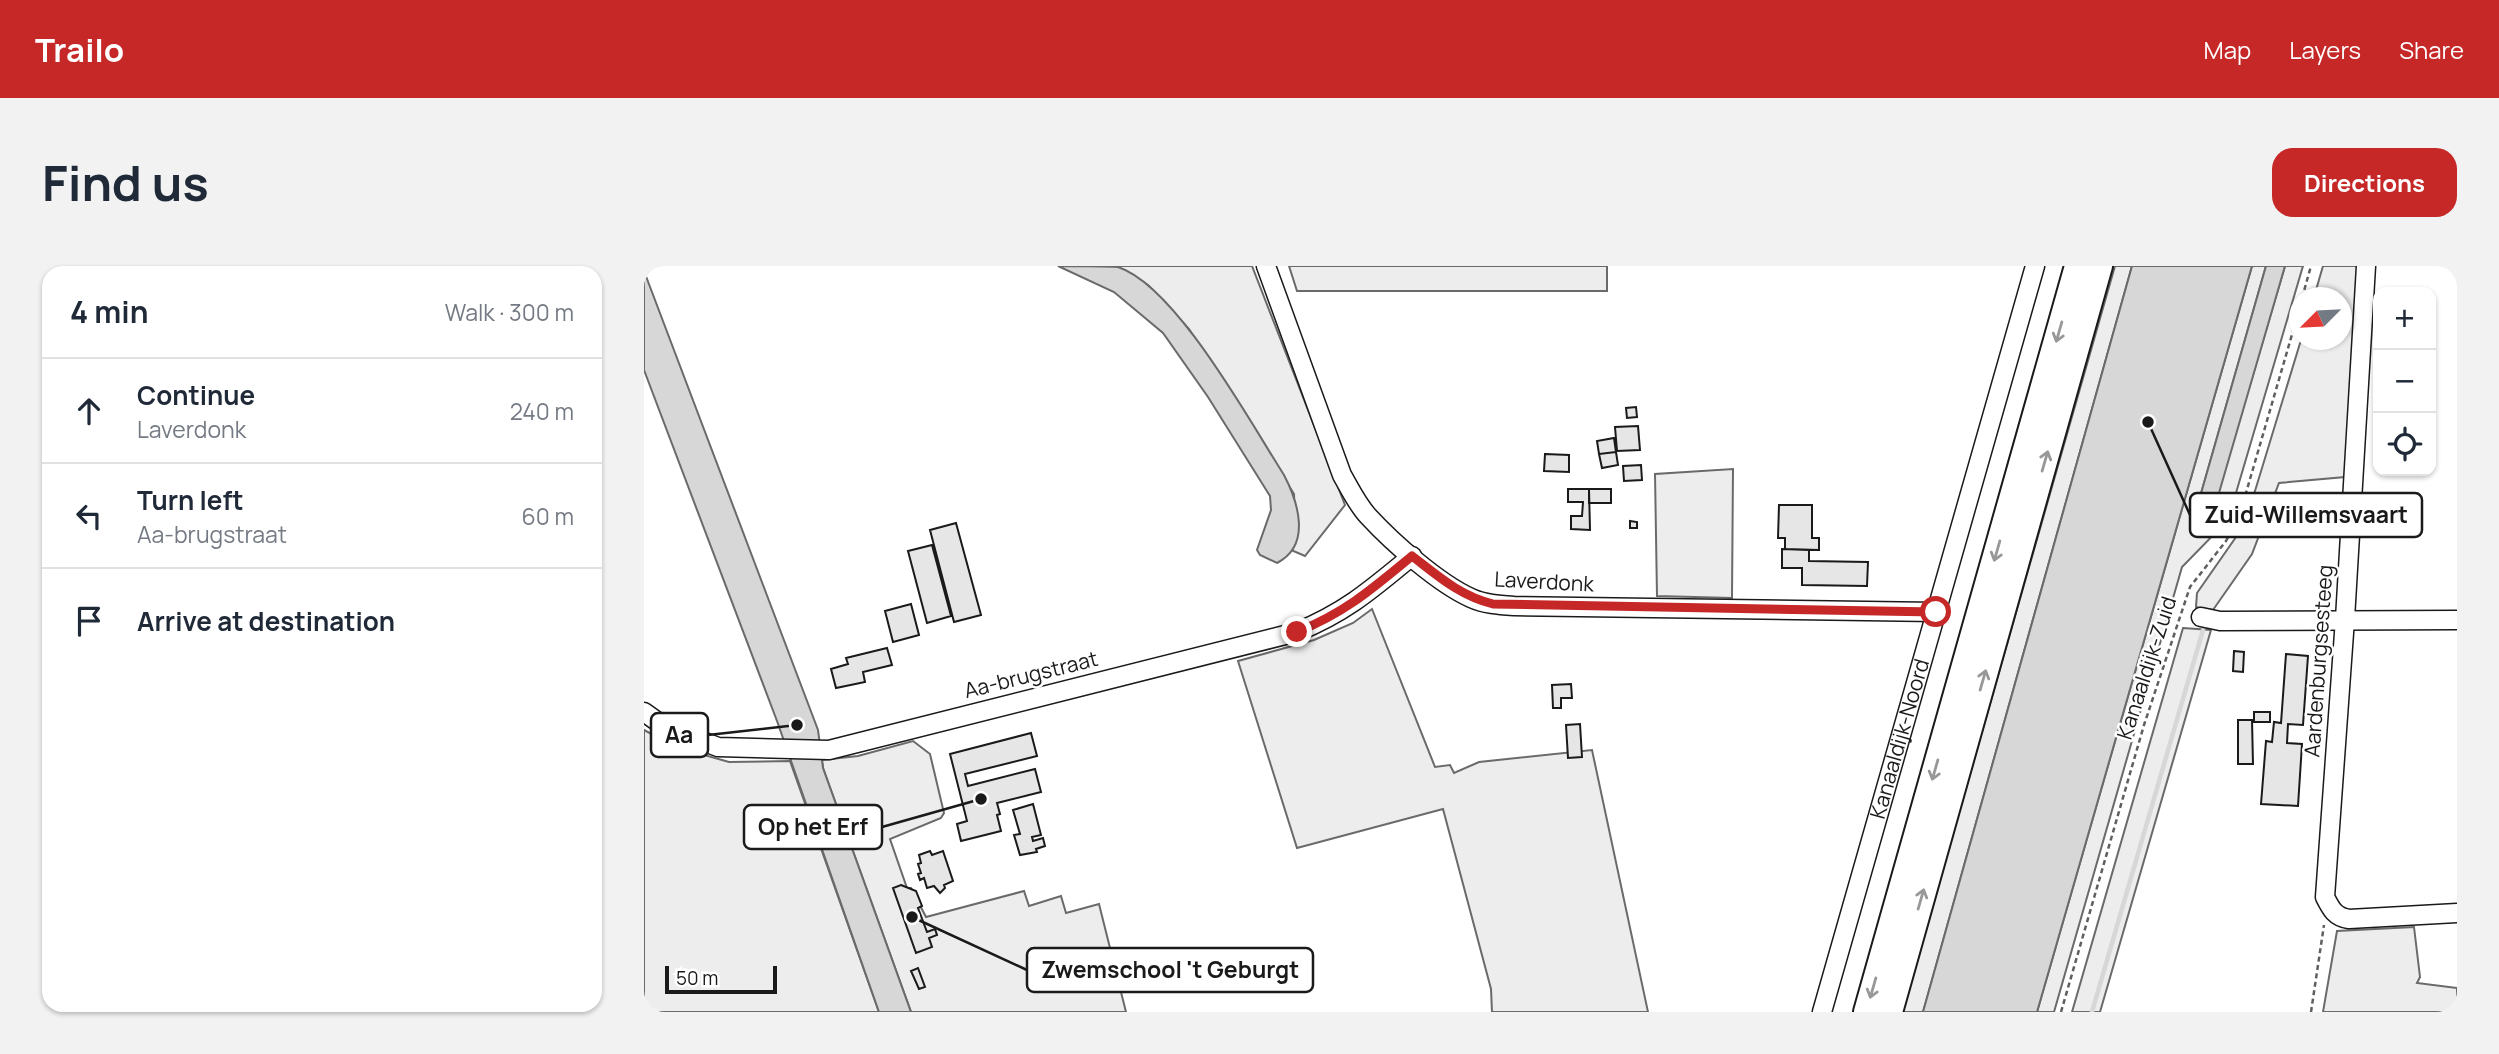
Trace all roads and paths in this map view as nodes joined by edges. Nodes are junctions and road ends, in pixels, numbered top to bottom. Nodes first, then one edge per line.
1 (1266, 266) edge
2 (2035, 266) edge
3 (2077, 266) edge
4 (2100, 266) edge
5 (2311, 266) edge
6 (2366, 266) edge
7 (2305, 287) edge
8 (2289, 345) edge
9 (1412, 556) junction
10 (1936, 612) junction
11 (2201, 617) dead end
12 (2346, 620) junction
13 (2457, 620) edge
14 (644, 712) edge
15 (2331, 911) junction
16 (2457, 913) edge
17 (1822, 1012) edge
18 (1866, 1012) edge
19 (1890, 1012) edge
20 (2061, 1012) edge
21 (2311, 1012) edge

1 - 9 street, Laverdonk
2 - 10 street, Kanaaldijk-Noord
3 -> 18 highway, Kanaaldijk-Noord
19 -> 4 highway
5 - 7 path
6 - 12 street, Aardenburgsesteeg
8 - 20 path, Kanaaldijk-Zuid
9 - 10 street, Laverdonk
9 - 14 street, Aa-brugstraat
10 - 17 street, Kanaaldijk-Noord
11 - 12 street
12 - 13 street
12 - 15 street, Aardenburgsesteeg
15 - 16 street
15 - 21 path

